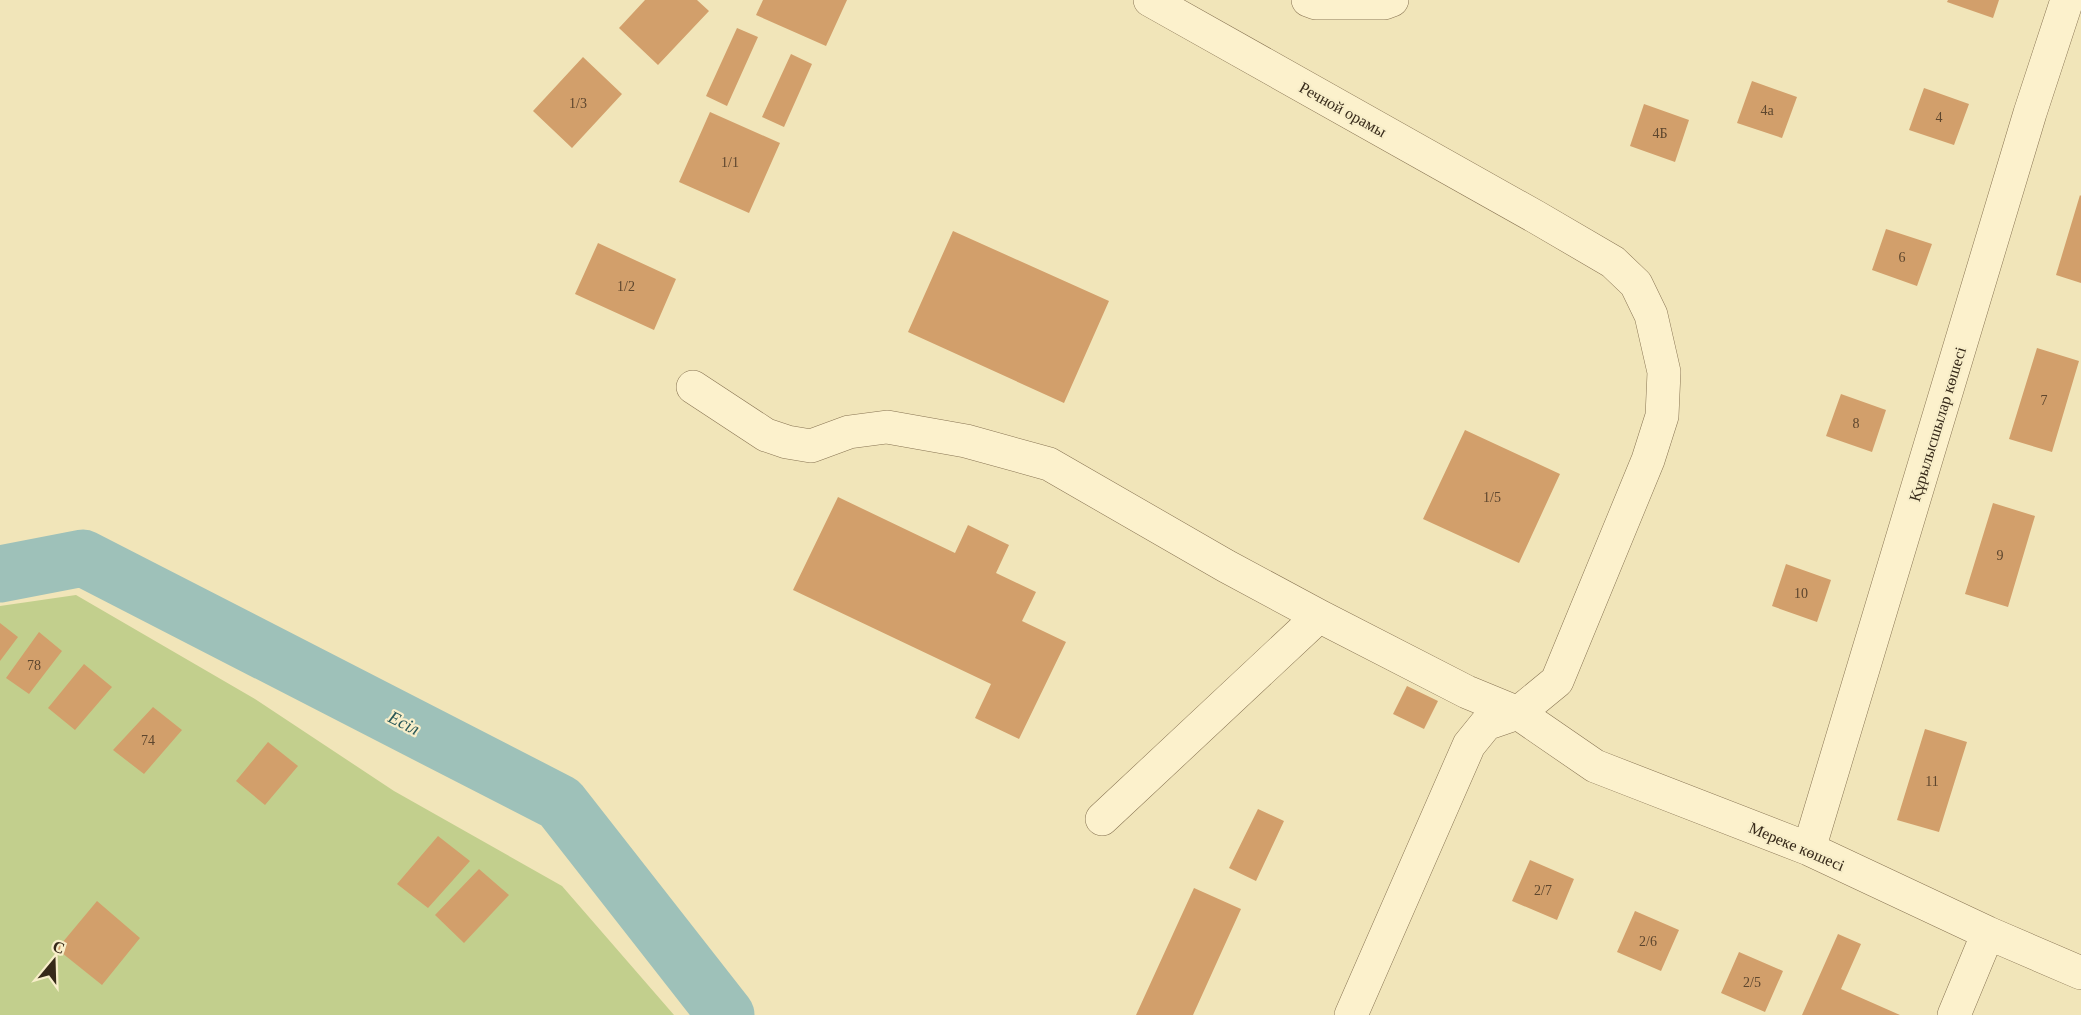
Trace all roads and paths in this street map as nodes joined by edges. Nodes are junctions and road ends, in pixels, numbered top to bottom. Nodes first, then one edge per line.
1 (1150, 0) edge
2 (1392, 0) edge
3 (2067, 0) edge
4 (1314, 1) edge
5 (693, 387) dead end
6 (1319, 616) junction
7 (1518, 713) junction
8 (1102, 819) dead end
9 (1809, 849) junction
10 (1989, 933) junction
11 (2081, 973) edge
12 (1350, 1015) edge
13 (1954, 1015) edge

1 - 7 street, Речной орамы
2 - 4 street
3 - 9 street, Құрылысшылар көшесі
5 - 6 street, Мереке көшесі
6 - 7 street, Мереке көшесі
6 - 8 street
7 - 9 street, Мереке көшесі
7 - 12 street
9 - 10 street, Мереке көшесі
10 - 11 street, Мереке көшесі
10 - 13 street

